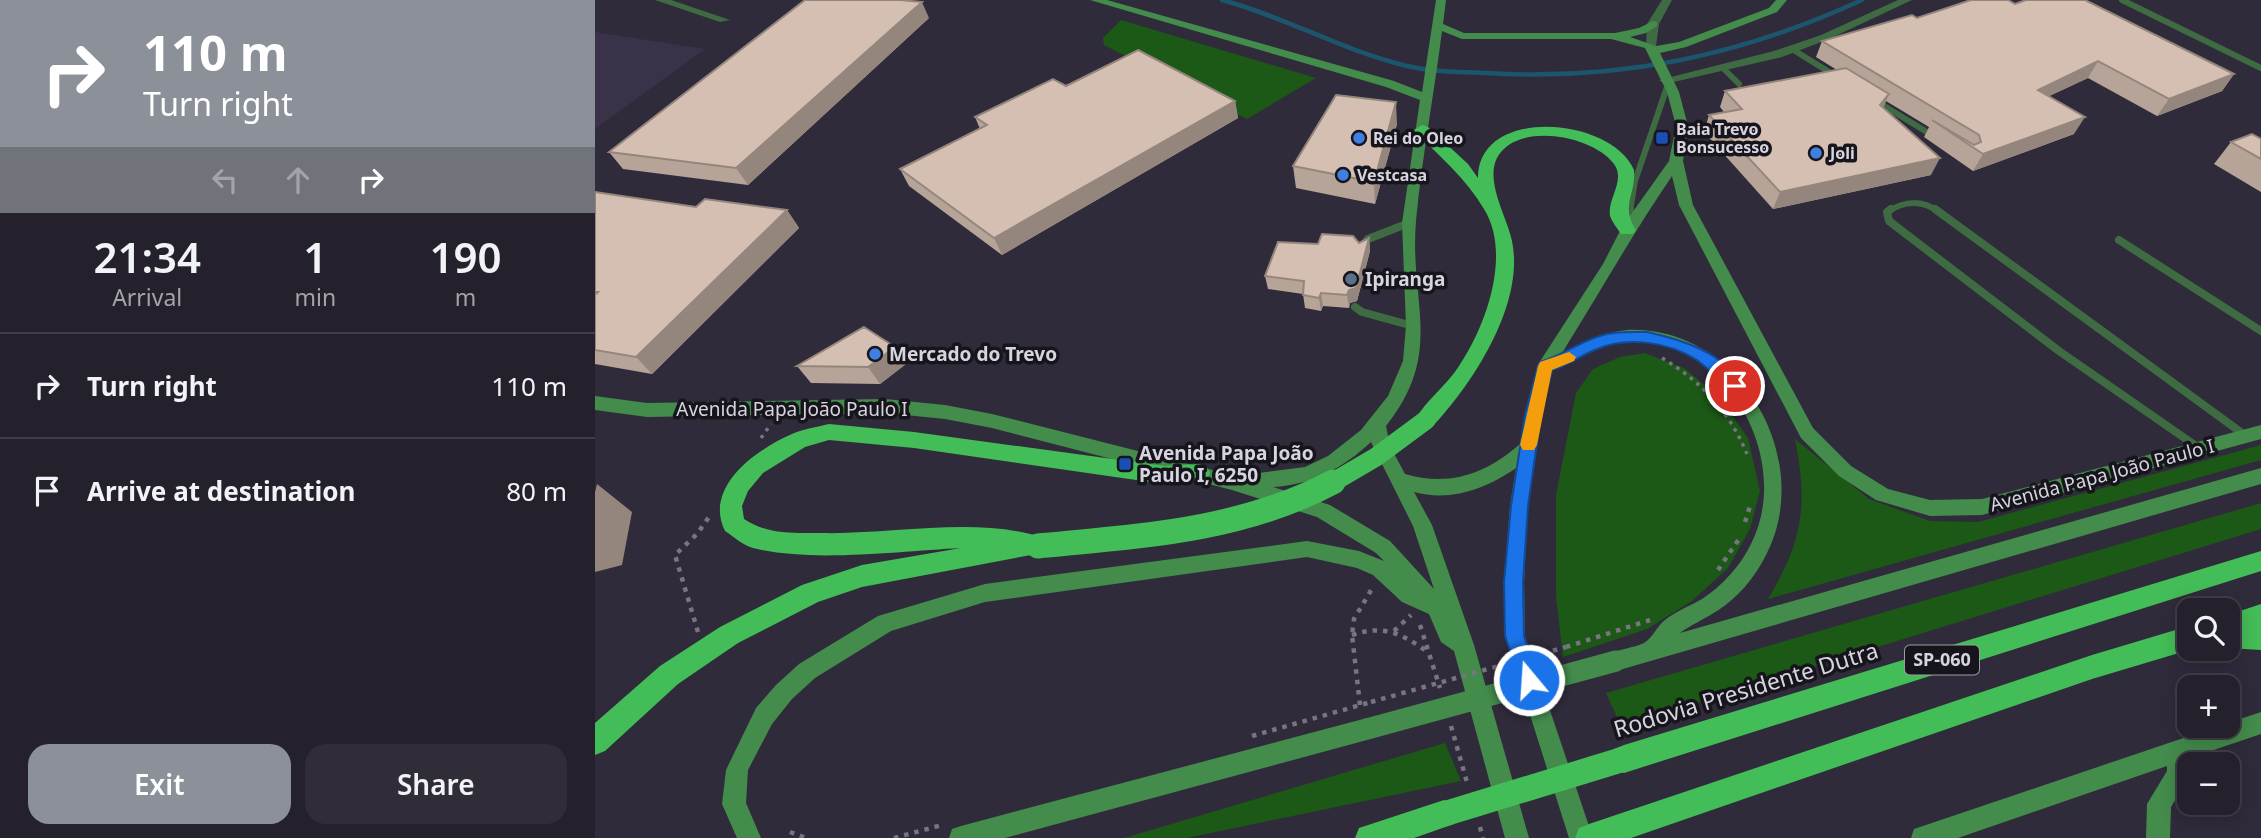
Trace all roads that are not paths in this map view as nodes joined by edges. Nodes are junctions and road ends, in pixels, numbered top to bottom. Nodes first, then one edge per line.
1 (1095, 0) edge
2 (1441, 0) edge
3 (1667, 0) edge
4 (1782, 0) edge
5 (1907, 0) edge
6 (2122, 0) edge
7 (668, 1) edge
8 (724, 20) dead end
9 (1653, 24) junction
10 (1437, 25) junction
11 (1611, 36) junction
12 (1492, 38) junction
13 (1454, 41) dead end
14 (1792, 49) junction
15 (1651, 52) junction
16 (2261, 68) edge
17 (1724, 69) junction
18 (1665, 78) junction
19 (1739, 84) dead end
20 (1850, 85) edge
21 (1429, 87) junction
22 (1874, 99) edge
23 (1422, 130) junction
24 (1944, 142) edge
25 (1676, 161) junction
26 (1493, 207) junction
27 (1409, 223) junction
28 (1627, 230) junction
29 (2119, 240) dead end
30 (1361, 250) edge
31 (1355, 307) dead end
32 (1413, 326) junction
33 (2261, 331) edge
34 (1545, 366) junction
35 (595, 403) edge
36 (1377, 423) junction
37 (2254, 434) edge
38 (1528, 447) junction
39 (2199, 448) junction
40 (1199, 474) junction
41 (2261, 476) edge
42 (1397, 479) junction
43 (1232, 482) junction
44 (1038, 545) junction
45 (2261, 561) edge
46 (1437, 607) junction
47 (2261, 615) edge
48 (2240, 622) edge
49 (2240, 637) edge
50 (2261, 638) edge
51 (2177, 642) edge
52 (1463, 645) junction
53 (1653, 651) junction
54 (2261, 723) edge
55 (595, 741) edge
56 (2178, 751) junction
57 (749, 838) edge
58 (961, 838) edge
59 (1369, 838) edge
60 (1517, 838) edge
61 (1581, 838) edge
62 (1589, 838) edge
63 (1923, 838) edge
64 (2158, 838) edge

1 - 21 main road
2 - 10 main road, Avenida Papa João Paulo I
3 - 9 street
4 - 15 main road
5 - 14 street
6 - 16 lane
7 - 8 street
9 - 11 main road
9 - 15 street
10 - 12 main road
10 - 21 main road, Avenida Papa João Paulo I
11 - 12 main road
11 - 15 main road
12 - 13 main road
14 - 17 street
14 - 20 lane
15 - 18 main road
17 - 18 street
17 - 19 lane
18 - 25 main road
18 - 28 lane
21 - 23 main road, Avenida Papa João Paulo I
22 - 24 lane
23 - 26 highway
23 - 27 main road, Avenida Papa João Paulo I
25 - 28 main road
25 - 39 main road, Avenida Papa João Paulo I
26 - 28 highway
26 - 44 highway, bridge
27 - 30 lane
27 - 32 main road, Avenida Papa João Paulo I
28 - 34 main road
29 - 33 lane
31 - 32 lane
32 - 36 main road, Avenida Papa João Paulo I
34 - 38 main road
34 - 53 main road
35 - 40 main road, Avenida Papa João Paulo I
36 - 42 main road
36 - 43 main road, Avenida Papa João Paulo I
37 - 39 main road, Avenida Papa João Paulo I
37 - 39 lane
38 - 42 main road
38 - 61 main road
40 - 43 main road, Avenida Papa João Paulo I
40 - 44 highway
41 - 53 main road
42 - 52 main road
43 - 46 main road, Avenida Papa João Paulo I
44 - 55 highway
45 - 59 highway, Rodovia Presidente Dutra / SP-060, bridge
46 - 52 main road, Avenida Papa João Paulo I
46 - 57 main road
47 - 48 highway
49 - 50 highway
51 - 62 highway, SP-060
52 - 60 main road
53 - 58 main road, bridge
54 - 56 main road
56 - 63 main road
56 - 64 main road

